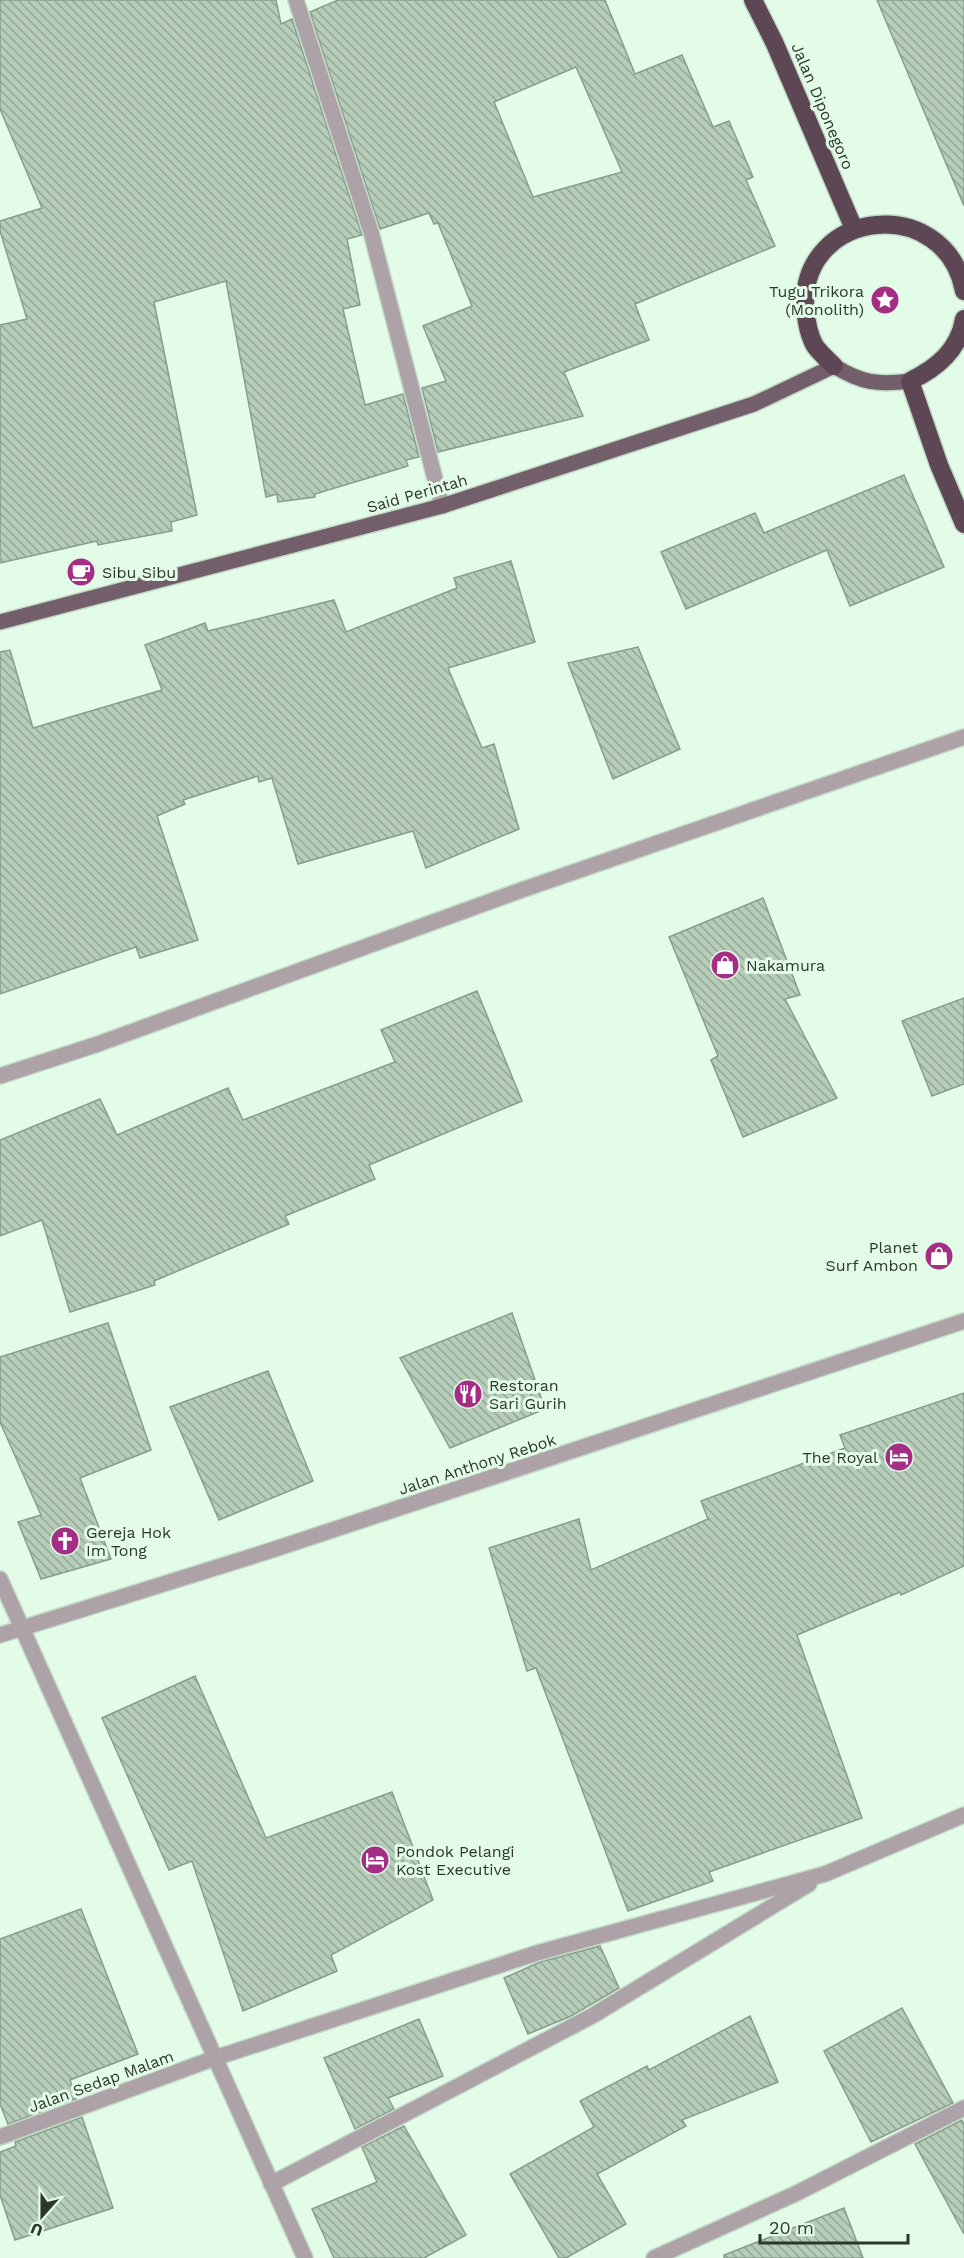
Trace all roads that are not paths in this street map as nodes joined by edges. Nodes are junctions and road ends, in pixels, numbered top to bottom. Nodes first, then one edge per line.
1 (296, 0) edge
2 (753, 0) edge
3 (854, 229) junction
4 (963, 282) edge
5 (964, 319) edge
6 (834, 366) junction
7 (910, 381) junction
8 (442, 506) junction
9 (964, 524) edge
10 (0, 622) edge
11 (964, 737) edge
12 (0, 1076) edge
13 (964, 1321) edge
14 (0, 1579) edge
15 (22, 1628) junction
16 (0, 1635) edge
17 (964, 1815) edge
18 (825, 1874) junction
19 (215, 2058) junction
20 (964, 2108) edge
21 (0, 2137) edge
22 (271, 2184) junction
23 (305, 2258) edge
24 (654, 2258) edge

1 - 8 street
2 - 3 highway, Jalan Diponegoro
3 - 4 highway
3 - 6 highway
5 - 7 highway
6 - 7 main road
6 - 8 main road, Said Perintah
7 - 9 highway
8 - 10 main road, Said Perintah
11 - 12 street
13 - 15 street, Jalan Anthony Rebok
14 - 15 street
15 - 16 street, Jalan Anthony Rebok
15 - 19 street
17 - 18 street
18 - 19 street, Jalan Sedap Malam
18 - 22 street
19 - 21 street, Jalan Sedap Malam
19 - 22 street
20 - 24 street
22 - 23 street

